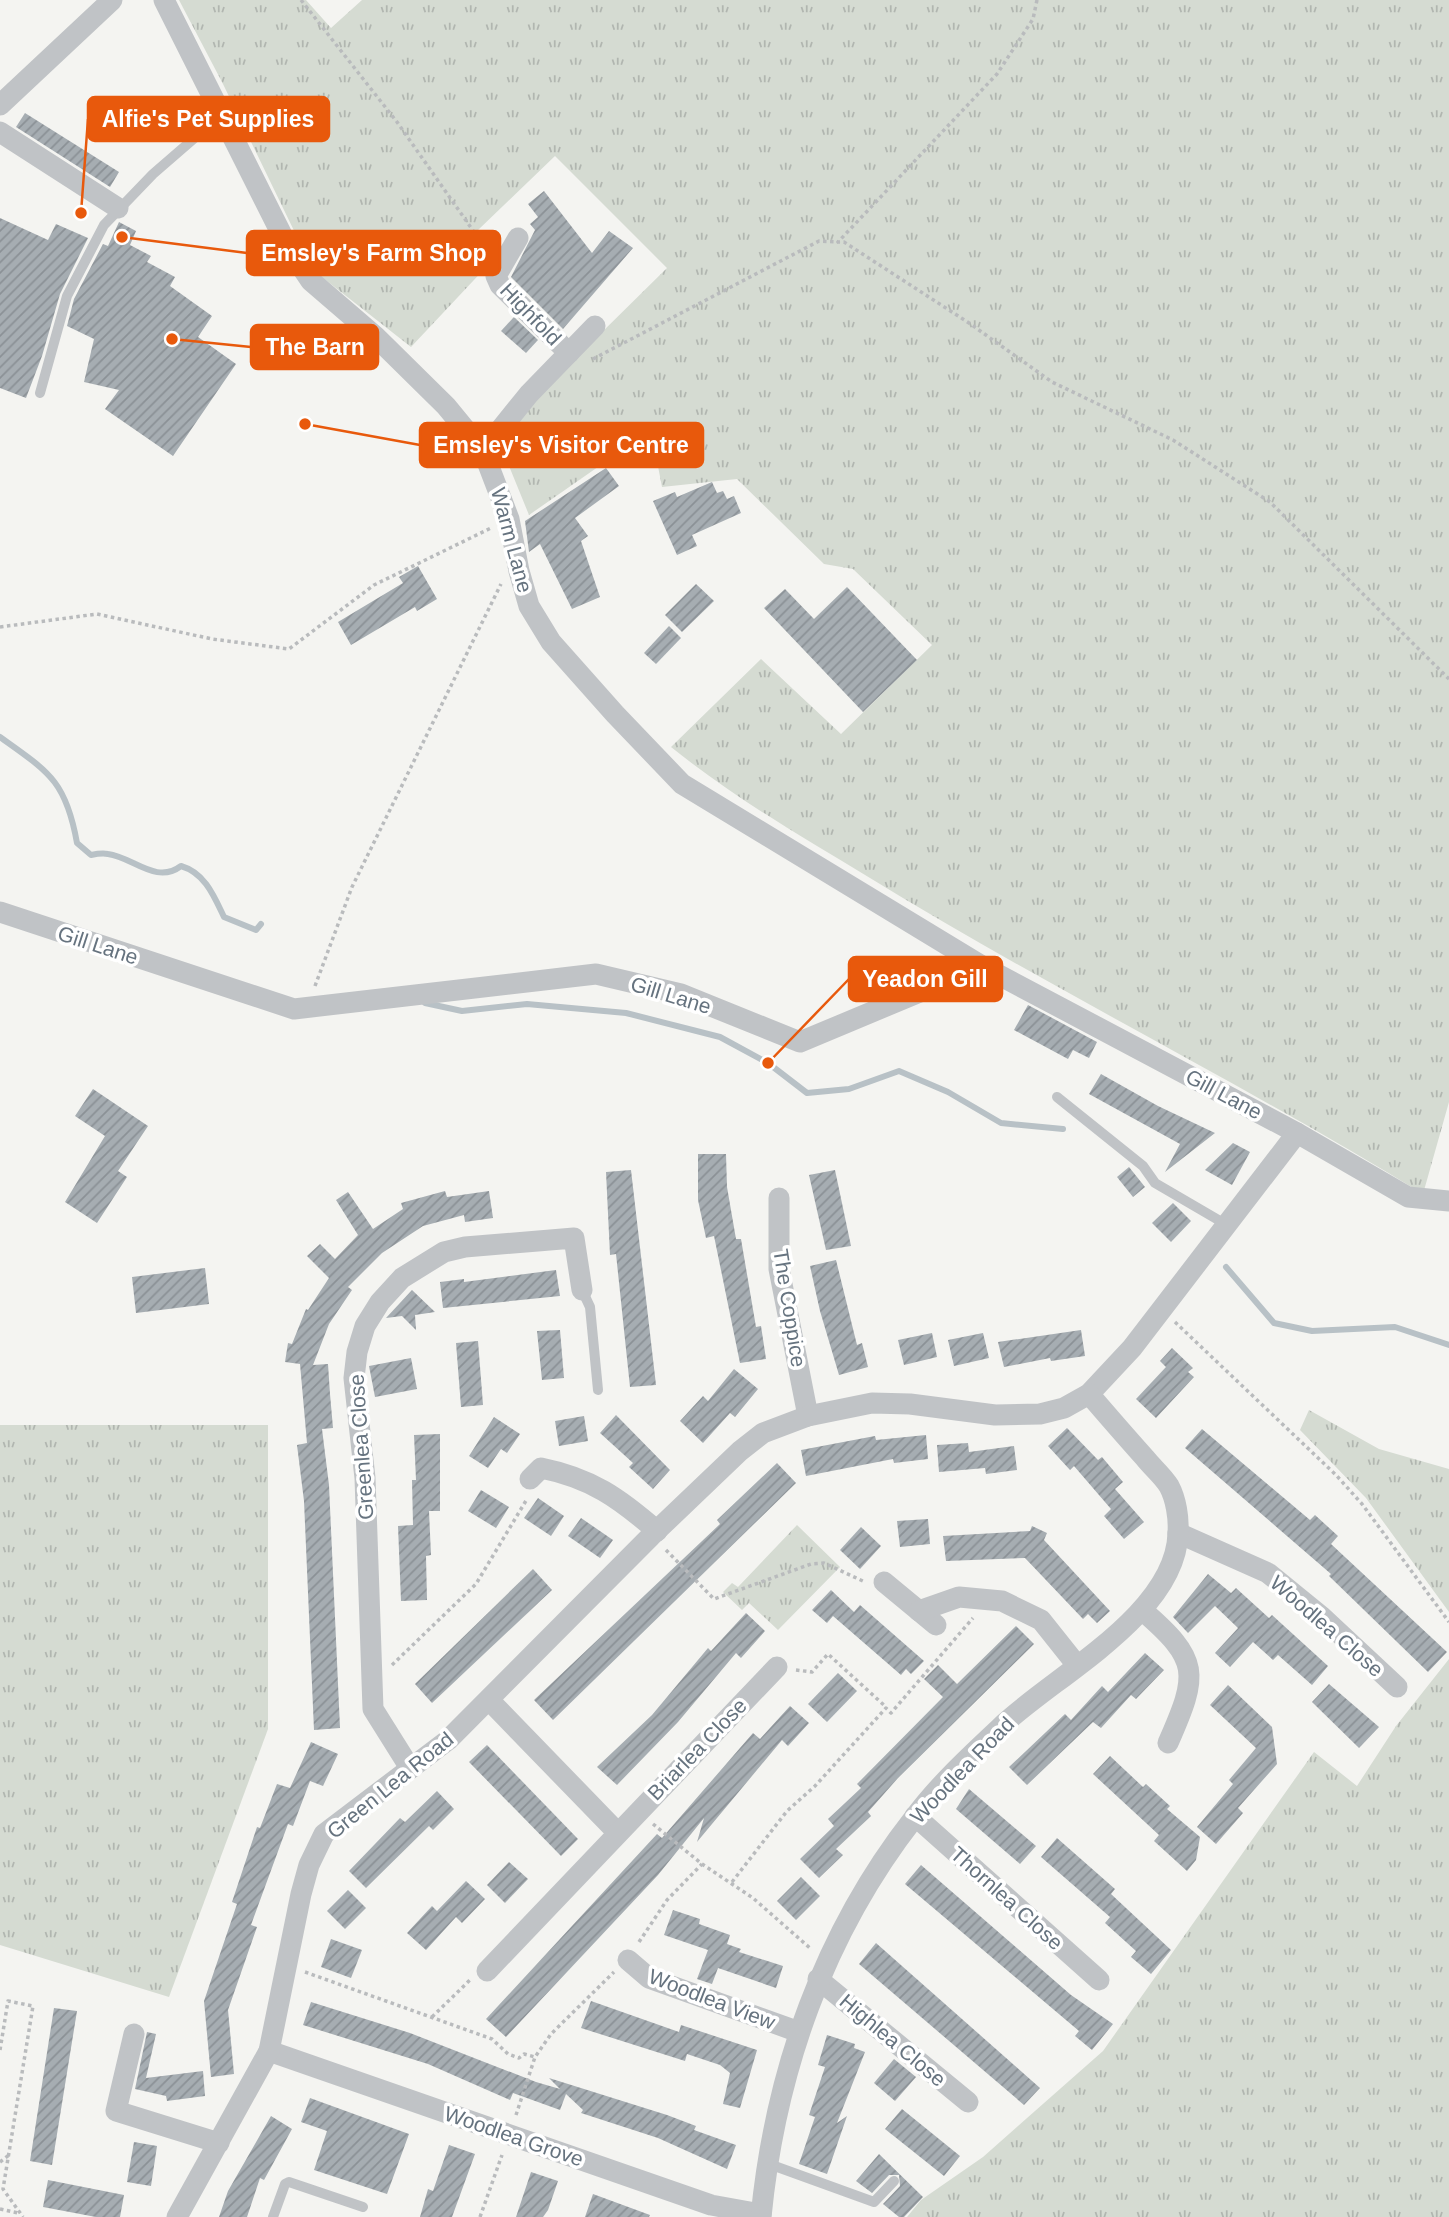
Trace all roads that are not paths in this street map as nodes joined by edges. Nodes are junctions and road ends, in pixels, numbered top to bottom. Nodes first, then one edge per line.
1 (112, 0) edge
2 (164, 0) edge
3 (0, 106) edge
4 (223, 118) junction
5 (0, 132) edge
6 (118, 208) junction
7 (518, 238) dead end
8 (595, 326) dead end
9 (569, 353) junction
10 (40, 393) dead end
11 (483, 451) junction
12 (0, 912) edge
13 (982, 966) junction
14 (1056, 1097) dead end
15 (1297, 1133) junction
16 (779, 1198) dead end
17 (1449, 1201) edge
18 (1227, 1224) junction
19 (582, 1290) joint
20 (598, 1390) dead end
21 (1089, 1394) junction
22 (808, 1416) junction
23 (535, 1466) road end
24 (654, 1533) junction
25 (1178, 1533) junction
26 (884, 1582) road end
27 (1142, 1610) junction
28 (919, 1611) junction
29 (936, 1625) dead end
30 (1076, 1664) junction
31 (776, 1667) dead end
32 (1397, 1688) dead end
33 (489, 1700) junction
34 (1168, 1742) dead end
35 (410, 1768) junction
36 (915, 1816) junction
37 (617, 1832) junction
38 (628, 1960) road end
39 (487, 1970) road end
40 (822, 1970) junction
41 (1099, 1980) dead end
42 (799, 2032) junction
43 (134, 2034) dead end
44 (270, 2051) junction
45 (968, 2102) dead end
46 (219, 2143) junction
47 (769, 2164) junction
48 (894, 2181) dead end
49 (363, 2207) dead end
50 (761, 2215) edge
51 (177, 2217) edge
52 (273, 2217) edge

1 - 3 street
2 - 4 street, Warm Lane
4 - 6 lane
4 - 11 street, Warm Lane
5 - 6 street
6 - 10 lane
7 - 9 street, Highfold
8 - 9 street, Highfold
9 - 11 street, Highfold
11 - 13 street, Warm Lane
12 - 13 street, Gill Lane
13 - 15 street, Gill Lane
14 - 18 lane
15 - 17 street, Gill Lane
15 - 18 street
16 - 22 street, The Coppice
18 - 21 street, Green Lea Road
19 - 20 lane
19 - 35 street, Greenlea Close
21 - 22 street, Green Lea Road
21 - 25 street, Woodlea Road
22 - 24 street, Green Lea Road
23 - 24 street
24 - 33 street, Green Lea Road
25 - 27 street, Woodlea Road
25 - 32 street, Woodlea Close
26 - 28 street
27 - 30 street, Woodlea Road
27 - 34 street
28 - 29 street
28 - 30 street
30 - 36 street, Woodlea Road
31 - 37 street, Briarlea Close
33 - 35 street, Green Lea Road
33 - 37 street
35 - 44 street, Green Lea Road
36 - 40 street, Woodlea Road
36 - 41 street, Thornlea Close
37 - 39 street, Briarlea Close
38 - 42 street, Woodlea View
40 - 42 street, Woodlea Road
40 - 45 street, Highlea Close
42 - 47 street, Woodlea Road
43 - 46 street
44 - 46 street, Green Lea Road
44 - 50 street, Woodlea Grove
46 - 51 street, Green Lea Road
47 - 48 lane
47 - 50 street, Woodlea Road
49 - 52 lane

